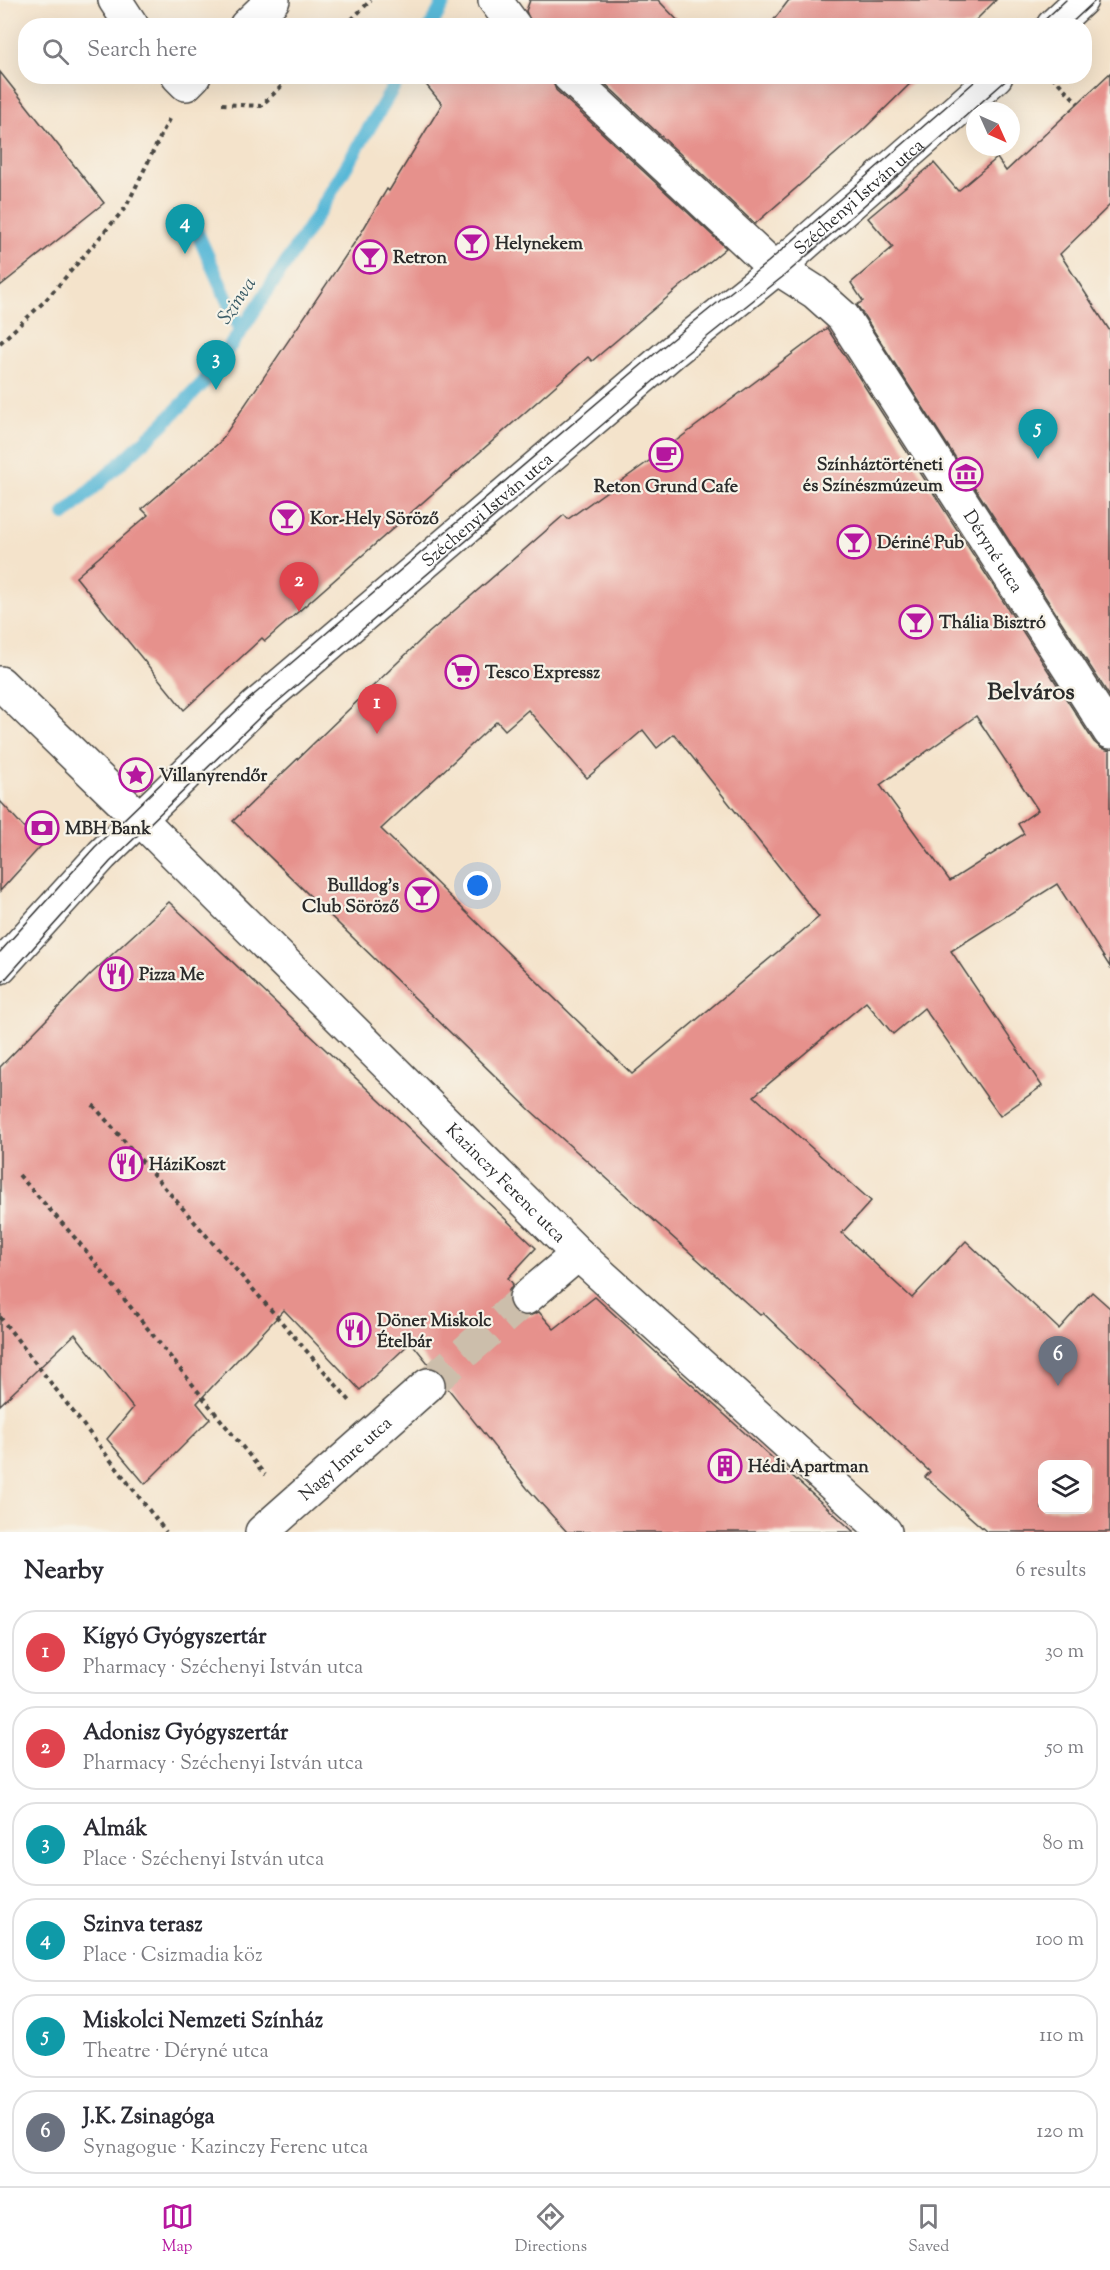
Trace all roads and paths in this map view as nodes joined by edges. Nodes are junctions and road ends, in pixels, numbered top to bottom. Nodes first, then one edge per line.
1 (116, 0) edge
2 (273, 0) edge
3 (371, 0) edge
4 (495, 0) edge
5 (1081, 0) edge
6 (127, 18) edge
7 (254, 18) edge
8 (353, 18) edge
9 (508, 18) edge
10 (1062, 18) edge
11 (184, 84) edge
12 (193, 84) edge
13 (284, 84) edge
14 (578, 84) edge
15 (987, 84) edge
16 (1060, 84) edge
17 (1078, 103) dead end
18 (777, 268) junction
19 (0, 344) edge
20 (0, 683) edge
21 (1110, 732) edge
22 (140, 819) junction
23 (0, 967) edge
24 (93, 1106) dead end
25 (19, 1175) dead end
26 (578, 1254) junction
27 (526, 1298) tunnel mouth
28 (0, 1317) edge
29 (428, 1385) tunnel mouth
30 (376, 1431) junction
31 (290, 1506) junction
32 (166, 1532) edge
33 (262, 1532) edge
34 (885, 1532) edge

1 - 6 street
2 - 7 street
3 - 8 path
4 - 9 street
5 - 10 street
11 - 19 path
12 - 13 path
14 - 18 street, Déryné utca
15 - 18 street, Széchenyi István utca
16 - 17 path
18 - 21 street, Déryné utca
18 - 22 street, Széchenyi István utca
20 - 22 street, Kazinczy Ferenc utca
22 - 23 street, Széchenyi István utca
22 - 26 street, Kazinczy Ferenc utca
24 - 30 path
25 - 31 path
26 - 27 street
26 - 34 street, Kazinczy Ferenc utca
28 - 32 path
29 - 30 street, Nagy Imre utca
30 - 31 street, Nagy Imre utca
31 - 33 street, Nagy Imre utca

